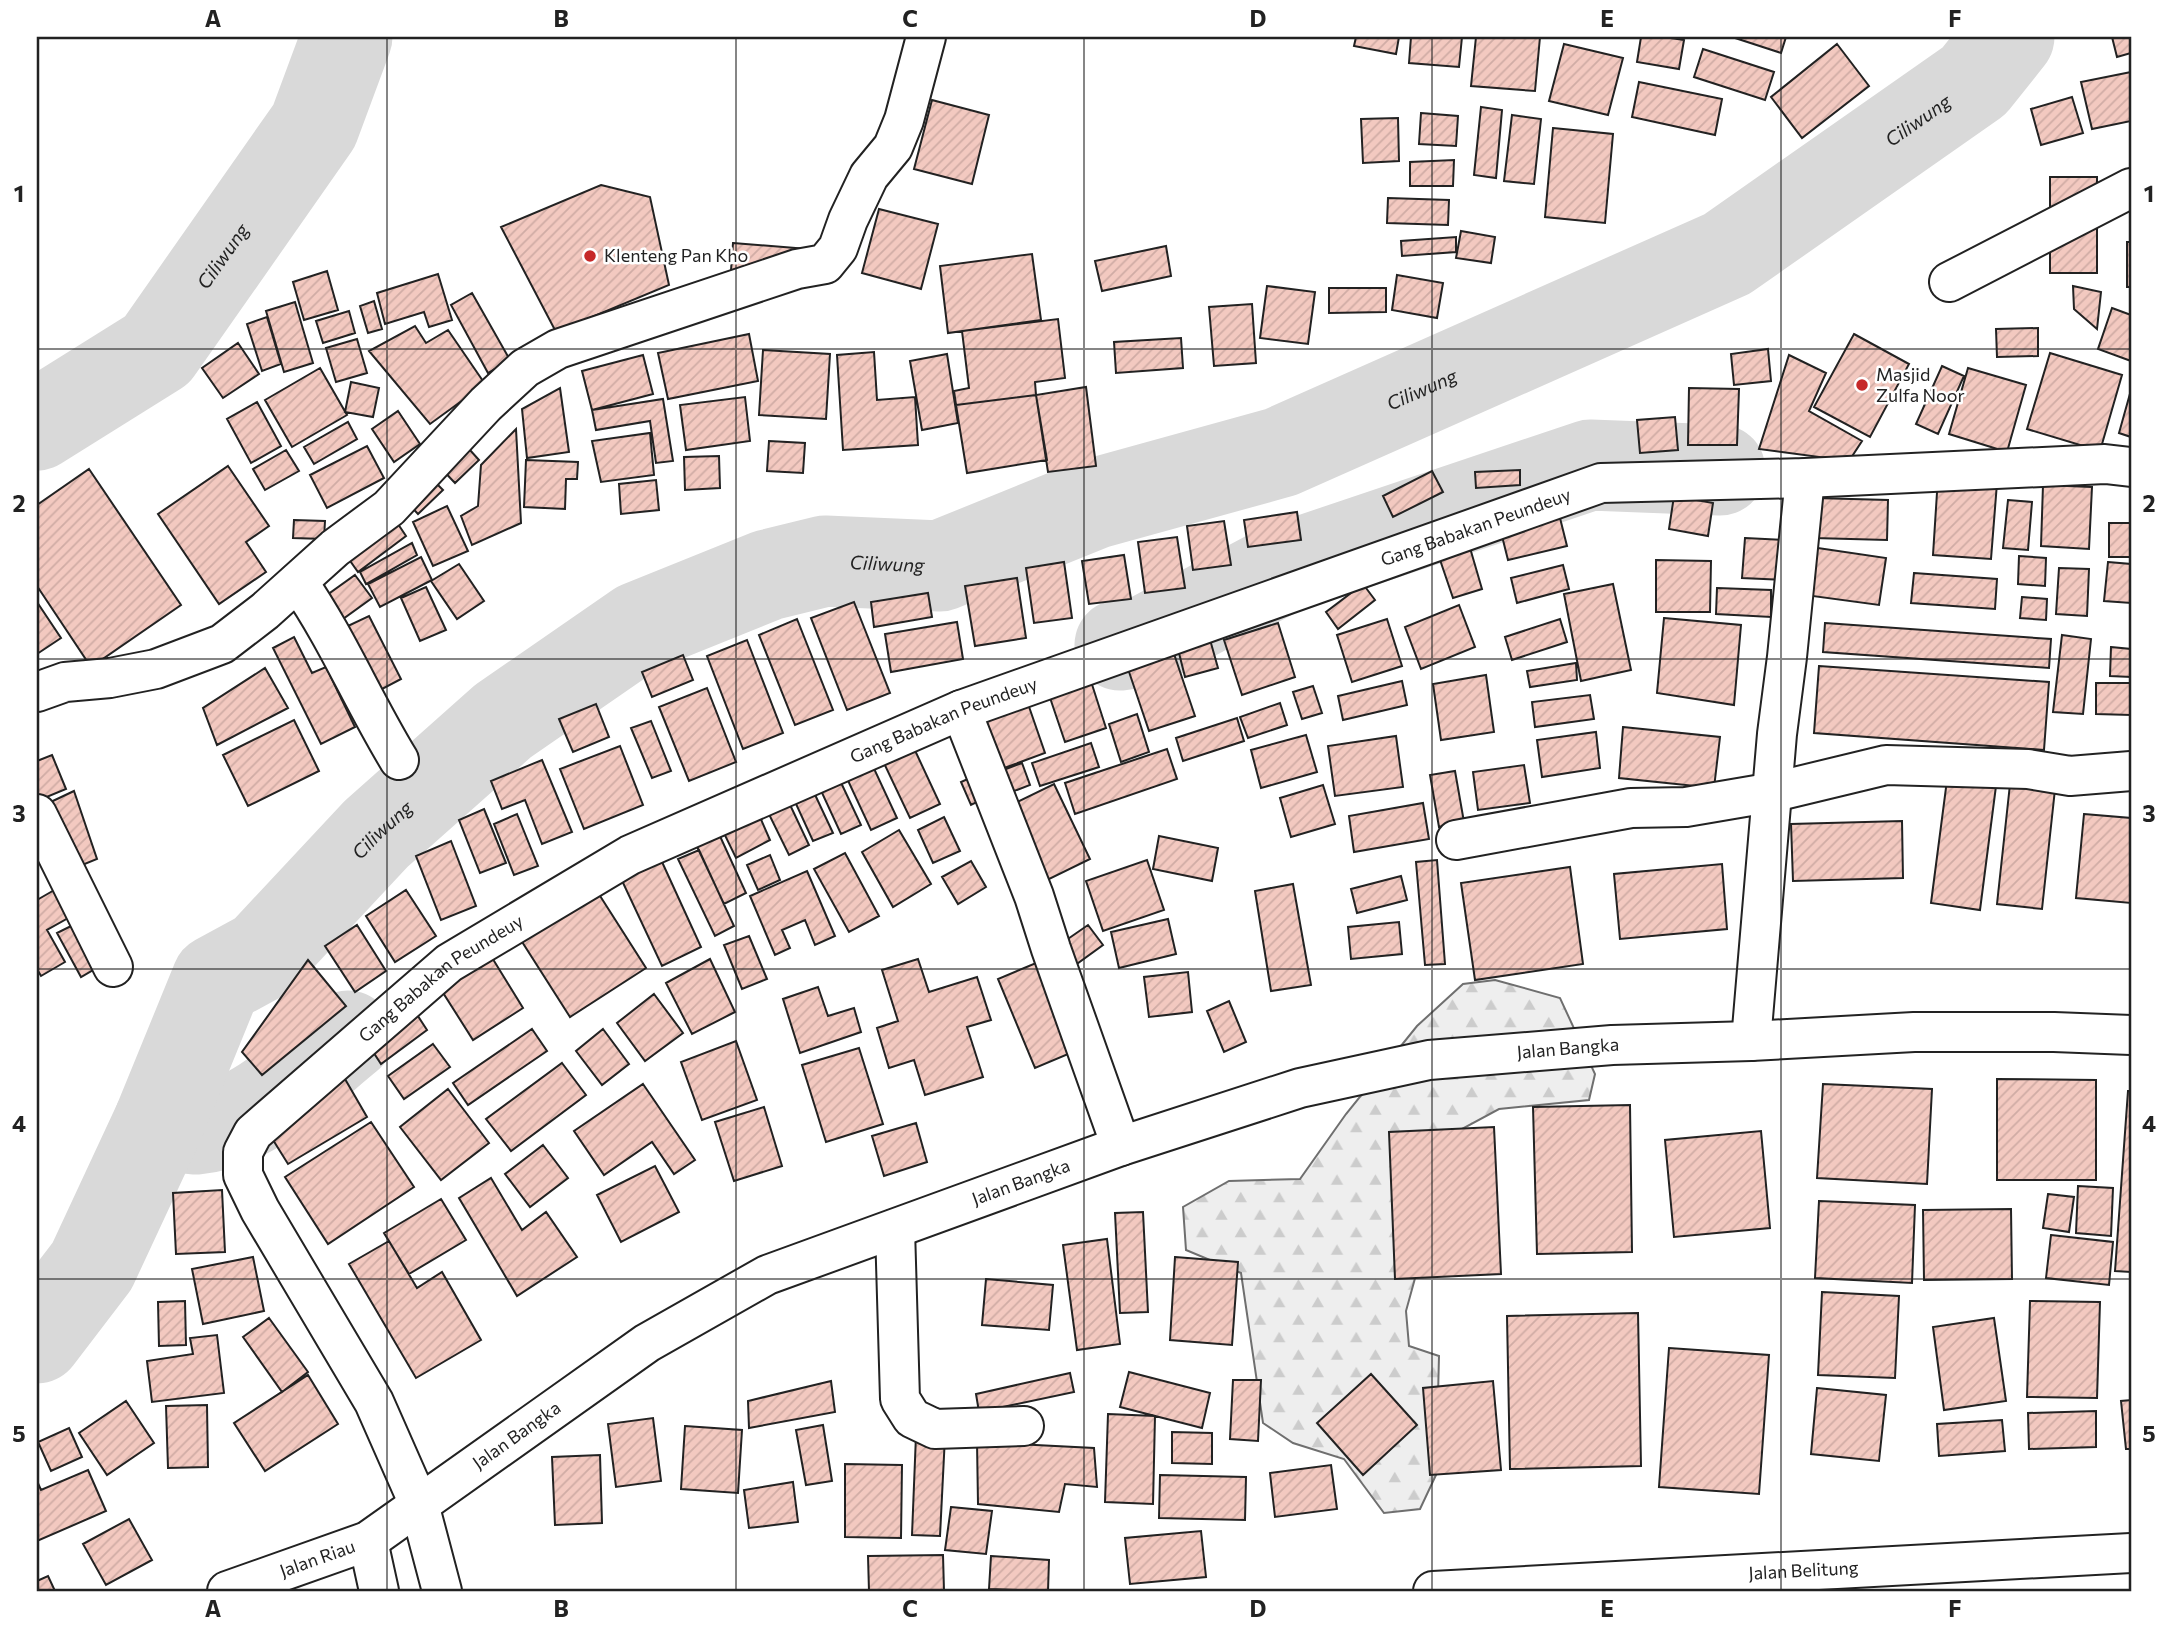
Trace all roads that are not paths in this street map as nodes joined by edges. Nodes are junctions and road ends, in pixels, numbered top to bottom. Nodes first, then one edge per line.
1 (926, 37) edge
2 (2131, 188) edge
3 (1949, 282) dead end
4 (2131, 467) edge
5 (1805, 478) junction
6 (298, 582) junction
7 (37, 692) edge
8 (961, 710) junction
9 (399, 760) dead end
10 (2131, 771) edge
11 (1774, 792) junction
12 (37, 814) edge
13 (1456, 840) dead end
14 (113, 967) dead end
15 (2131, 1035) edge
16 (1751, 1041) junction
17 (1121, 1146) junction
18 (895, 1229) junction
19 (1024, 1426) dead end
20 (419, 1504) junction
21 (368, 1541) junction
22 (2131, 1553) edge
23 (227, 1591) edge
24 (379, 1591) edge
25 (442, 1591) edge
26 (1433, 1591) edge

1 - 6 street
2 - 3 street
4 - 5 street, Gang Babakan Peundeuy
5 - 8 street, Gang Babakan Peundeuy
5 - 11 street
6 - 7 street
6 - 9 street
8 - 17 street
8 - 20 street, Gang Babakan Peundeuy
10 - 11 street
11 - 13 street
11 - 16 street
12 - 14 street
15 - 16 street, Jalan Bangka
16 - 17 street, Jalan Bangka
17 - 18 street, Jalan Bangka
18 - 19 street
18 - 20 street, Jalan Bangka
20 - 21 street, Jalan Bangka
20 - 25 street
21 - 23 street, Jalan Riau
21 - 24 street
22 - 26 street, Jalan Belitung

